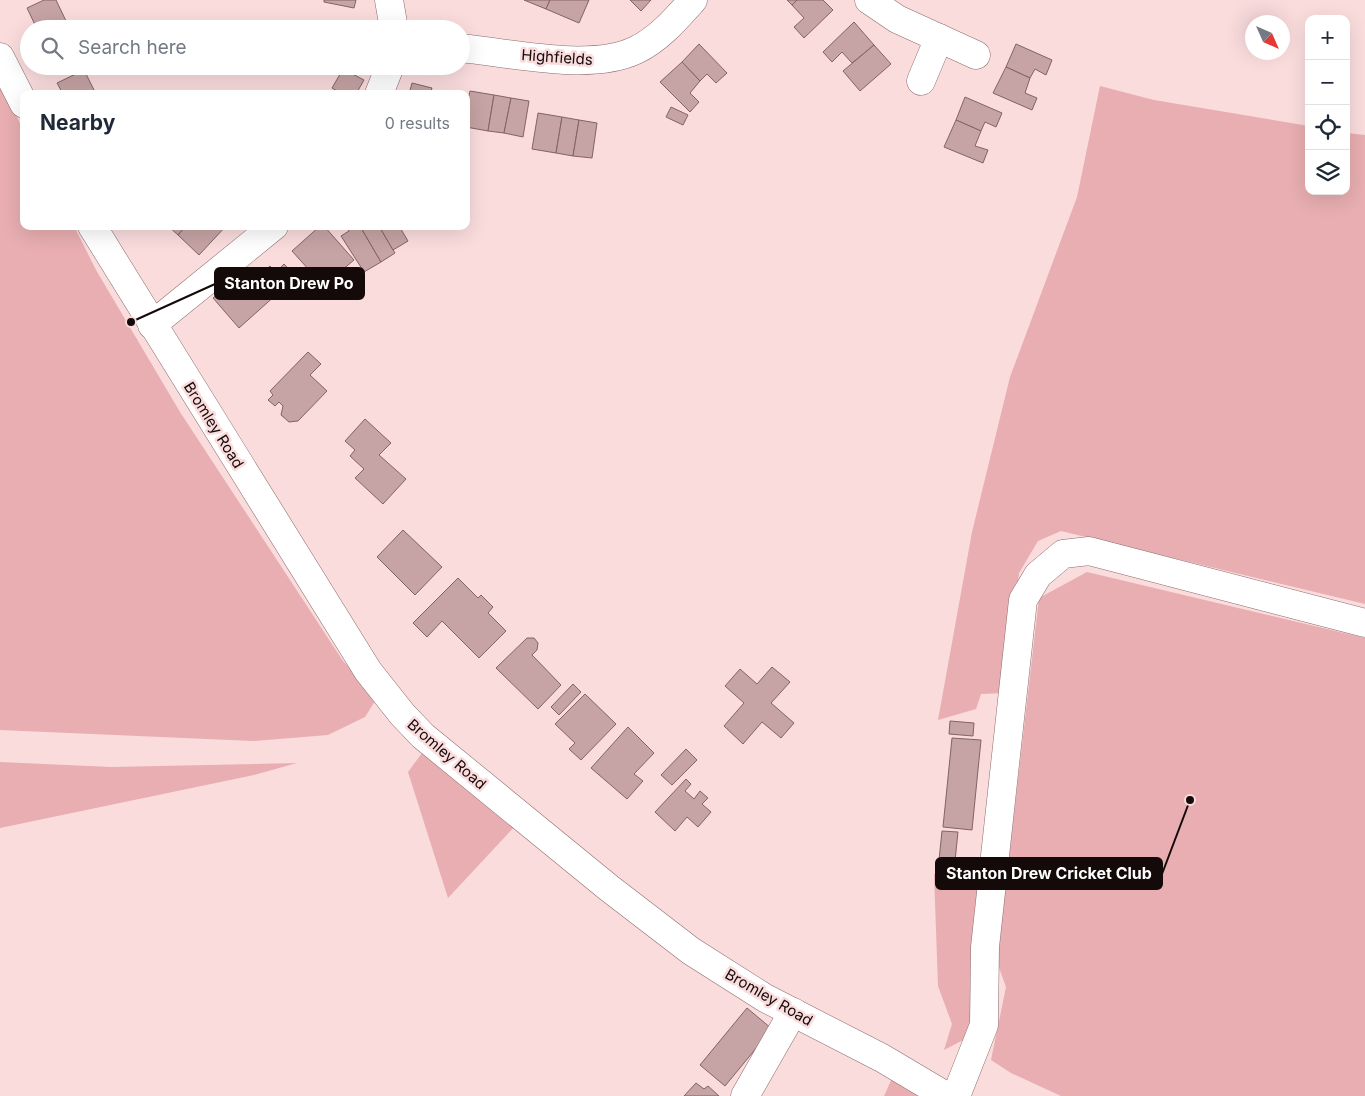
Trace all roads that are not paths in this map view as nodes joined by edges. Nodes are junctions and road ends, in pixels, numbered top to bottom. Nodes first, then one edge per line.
1 (389, 0) edge
2 (693, 0) edge
3 (869, 0) edge
4 (392, 20) edge
5 (939, 38) junction
6 (470, 49) edge
7 (976, 55) dead end
8 (0, 57) edge
9 (386, 75) edge
10 (921, 81) dead end
11 (381, 90) edge
12 (20, 96) edge
13 (94, 230) edge
14 (269, 230) edge
15 (152, 325) junction
16 (1365, 623) edge
17 (793, 1012) junction
18 (745, 1096) edge
19 (946, 1096) edge
20 (956, 1096) edge

1 - 4 street
2 - 6 street, Highfields
3 - 5 street
5 - 7 street
5 - 10 street
8 - 12 street
9 - 11 street
13 - 15 street, Bromley Road
14 - 15 street
15 - 17 street, Bromley Road
16 - 20 street
17 - 18 street
17 - 19 street, Bromley Road

